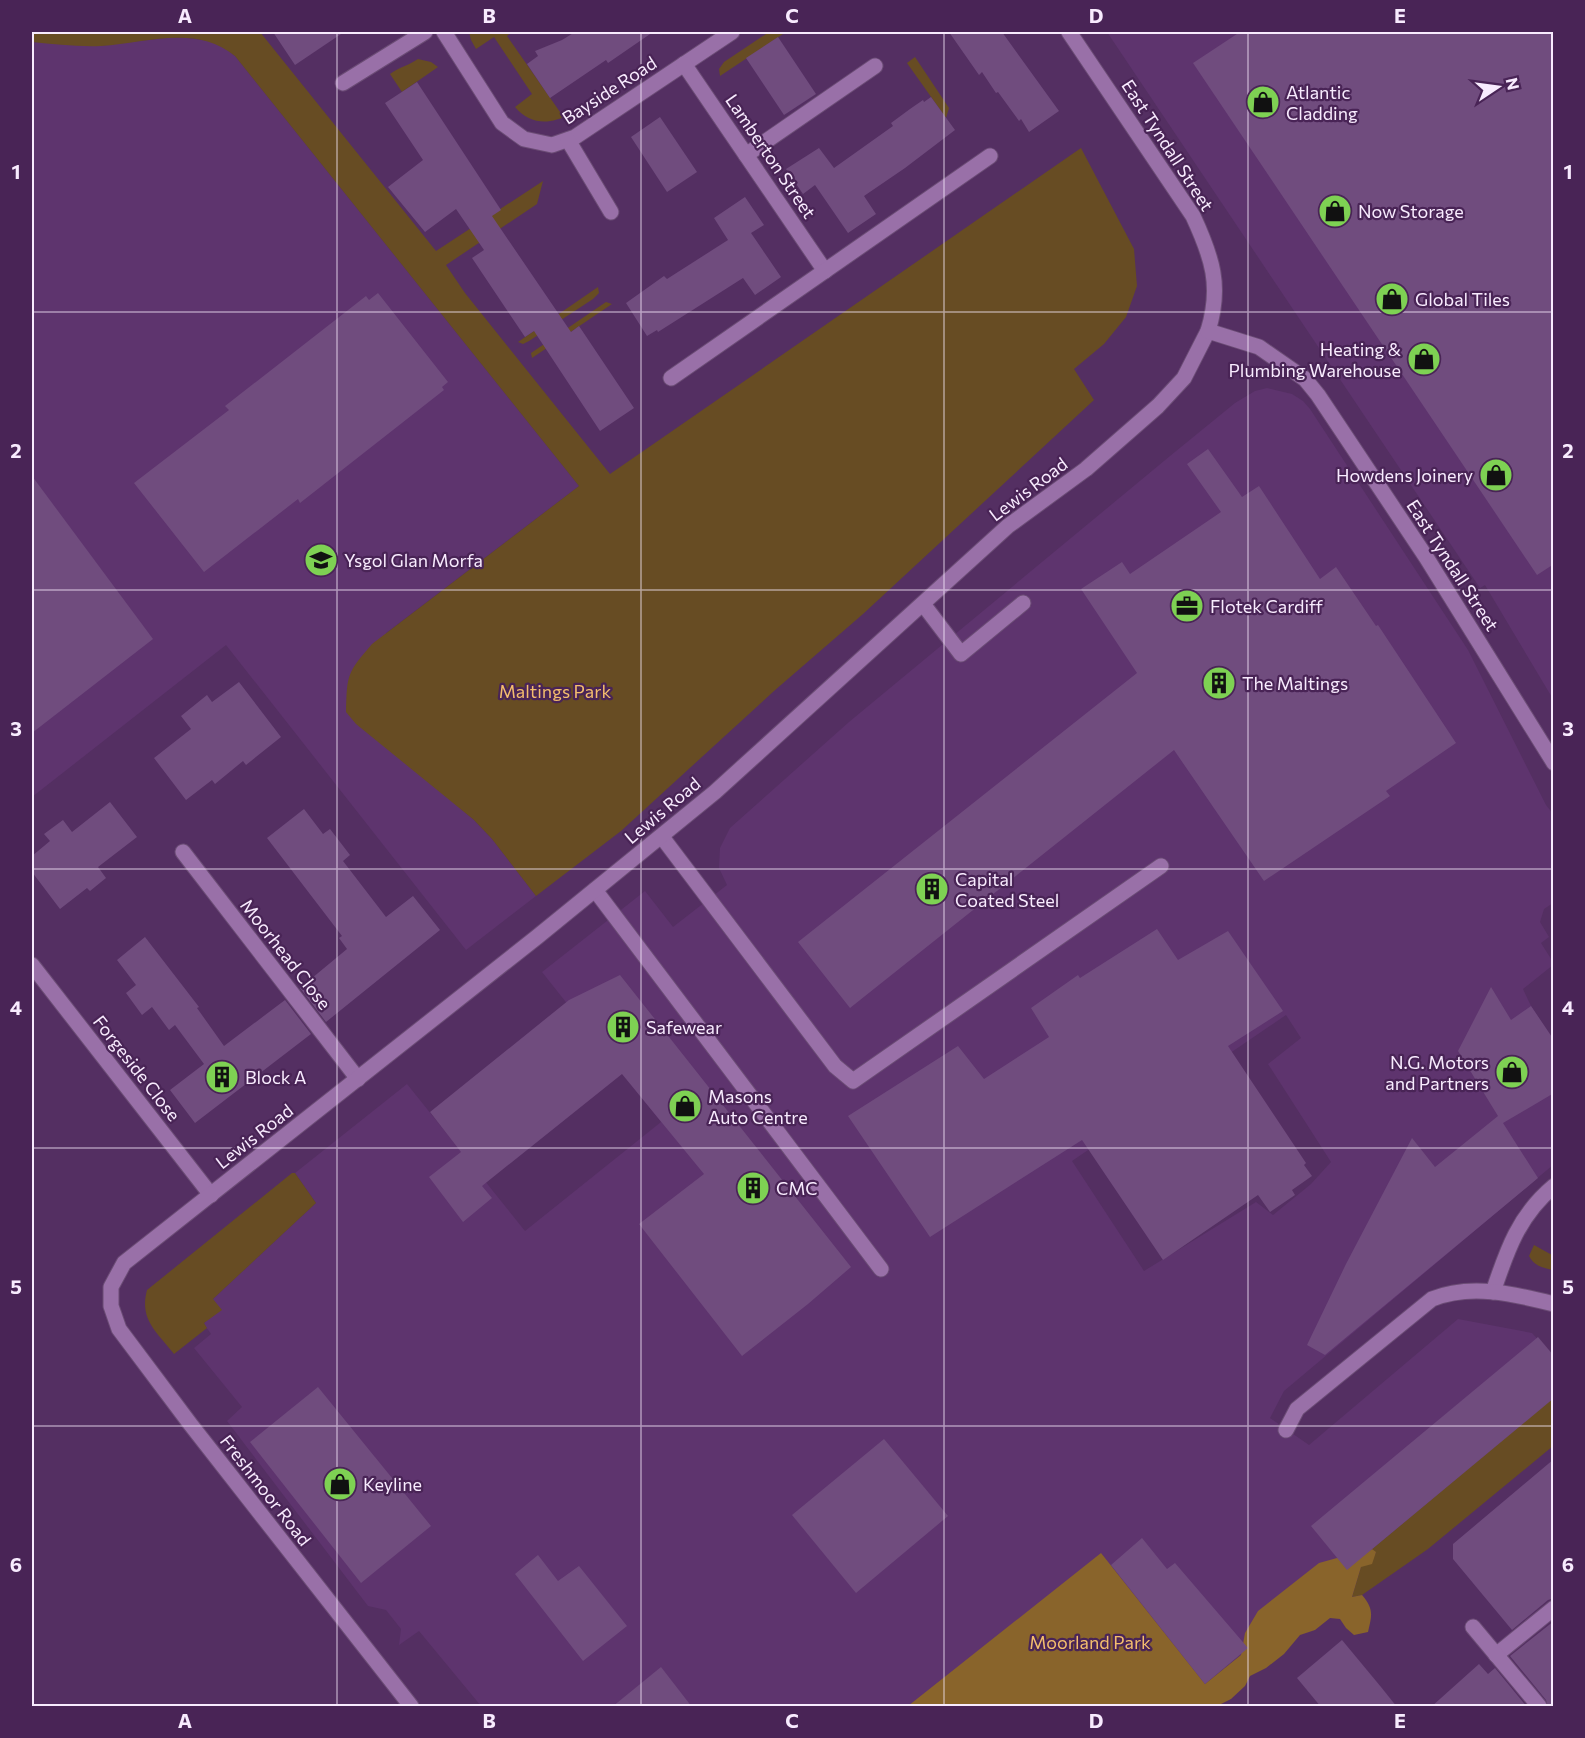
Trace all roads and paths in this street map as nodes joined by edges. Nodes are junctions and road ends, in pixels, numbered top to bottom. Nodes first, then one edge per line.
1 (425, 32) edge
2 (444, 32) edge
3 (732, 32) edge
4 (1069, 32) edge
5 (684, 64) junction
6 (875, 66) dead end
7 (343, 83) dead end
8 (568, 140) junction
9 (746, 155) junction
10 (990, 156) dead end
11 (611, 212) dead end
12 (825, 271) junction
13 (1208, 331) junction
14 (671, 378) dead end
15 (1023, 603) dead end
16 (923, 604) junction
17 (1554, 763) edge
18 (662, 837) junction
19 (183, 852) dead end
20 (1161, 866) dead end
21 (595, 890) junction
22 (32, 965) edge
23 (358, 1079) junction
24 (1554, 1186) edge
25 (211, 1195) junction
26 (881, 1269) dead end
27 (111, 1287) joint
28 (1493, 1292) junction
29 (1554, 1304) edge
30 (1286, 1430) dead end
31 (1554, 1608) edge
32 (1473, 1627) dead end
33 (1496, 1656) junction
34 (411, 1707) edge
35 (1539, 1707) edge

1 - 7 street
2 - 8 street, Bayside Road
3 - 5 street, Bayside Road
4 - 13 street, East Tyndall Street
5 - 8 street, Bayside Road
5 - 9 street, Lamberton Street
6 - 9 street
8 - 11 street
9 - 12 street, Lamberton Street
10 - 12 street
12 - 14 street
13 - 16 street, Lewis Road
13 - 17 street, East Tyndall Street
15 - 16 street
16 - 18 street, Lewis Road
18 - 20 street
18 - 21 street, Lewis Road
19 - 23 street, Moorhead Close
21 - 23 street, Lewis Road
21 - 26 street
22 - 25 street, Forgeside Close
23 - 25 street, Lewis Road
24 - 28 street
25 - 27 street, Lewis Road
27 - 34 street, Freshmoor Road
28 - 29 street
28 - 30 street
31 - 33 street
32 - 33 street
33 - 35 street

